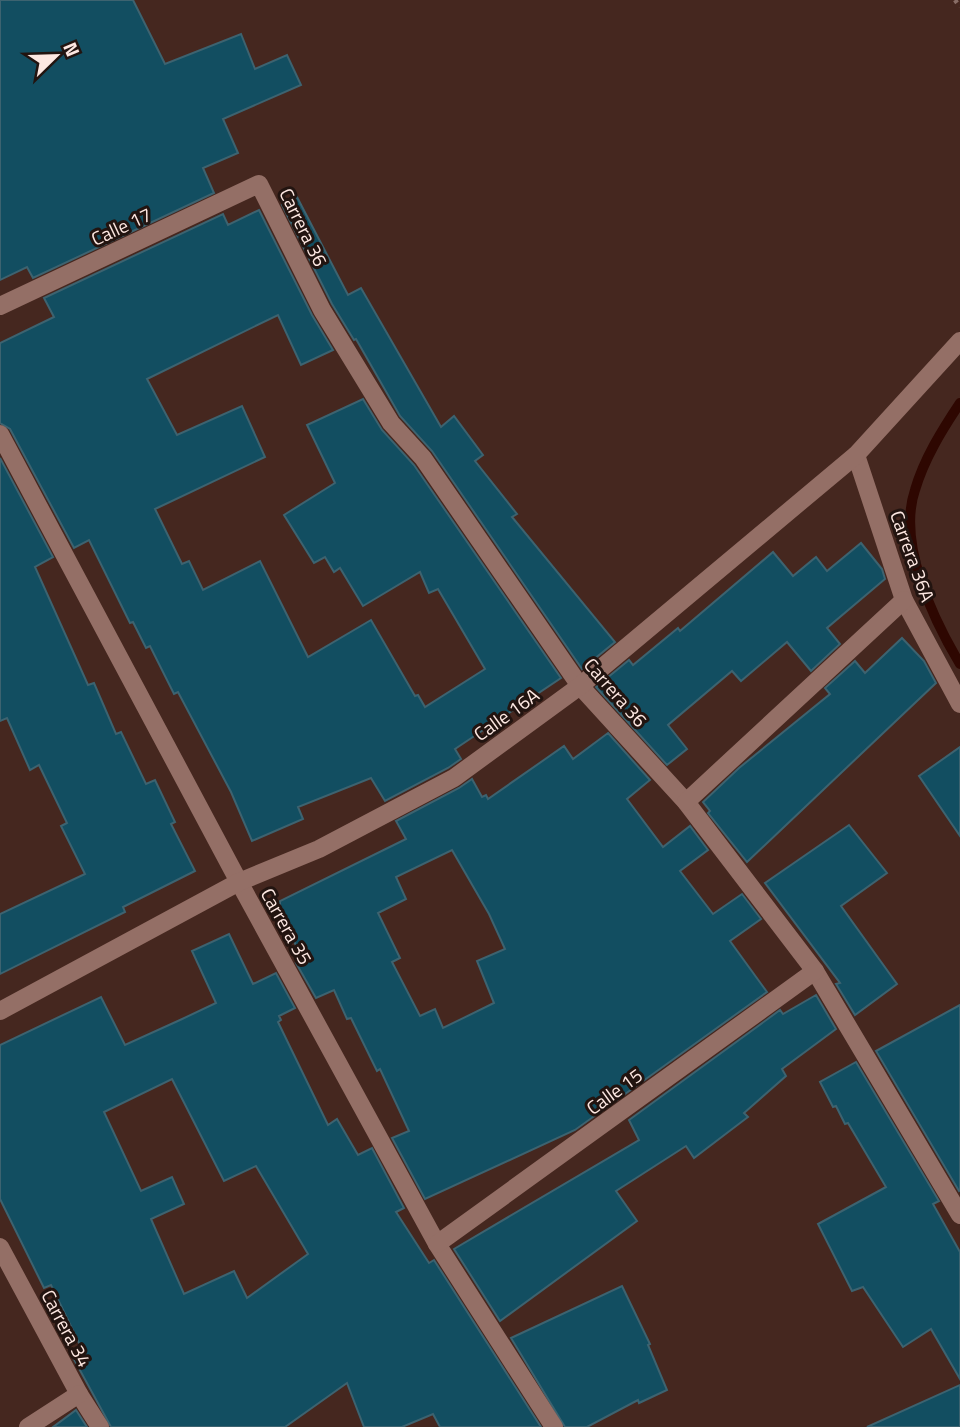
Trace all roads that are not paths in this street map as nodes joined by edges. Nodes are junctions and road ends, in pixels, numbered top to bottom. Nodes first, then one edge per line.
1 (259, 184) joint
2 (0, 306) edge
3 (960, 341) edge
4 (0, 435) edge
5 (856, 455) junction
6 (904, 600) junction
7 (580, 686) junction
8 (960, 705) edge
9 (686, 802) junction
10 (239, 882) junction
11 (816, 971) junction
12 (0, 1011) edge
13 (960, 1216) edge
14 (437, 1244) junction
15 (0, 1247) edge
16 (79, 1394) junction
17 (28, 1427) edge
18 (100, 1427) edge
19 (554, 1427) edge

1 - 2 street, Calle 17
1 - 7 street, Carrera 36
3 - 5 street, Calle 16A
4 - 10 street, Carrera 35
5 - 6 street, Carrera 36A
5 - 7 street, Calle 16A
6 - 8 street, Carrera 36A
6 - 9 street
7 - 9 street, Carrera 36
7 - 10 street, Calle 16A
9 - 11 street, Carrera 36
10 - 12 street, Calle 16A
10 - 14 street, Carrera 35
11 - 13 street, Carrera 36
11 - 14 street, Calle 15
14 - 19 street, Carrera 35
15 - 16 street, Carrera 34
16 - 17 street
16 - 18 street, Carrera 34

